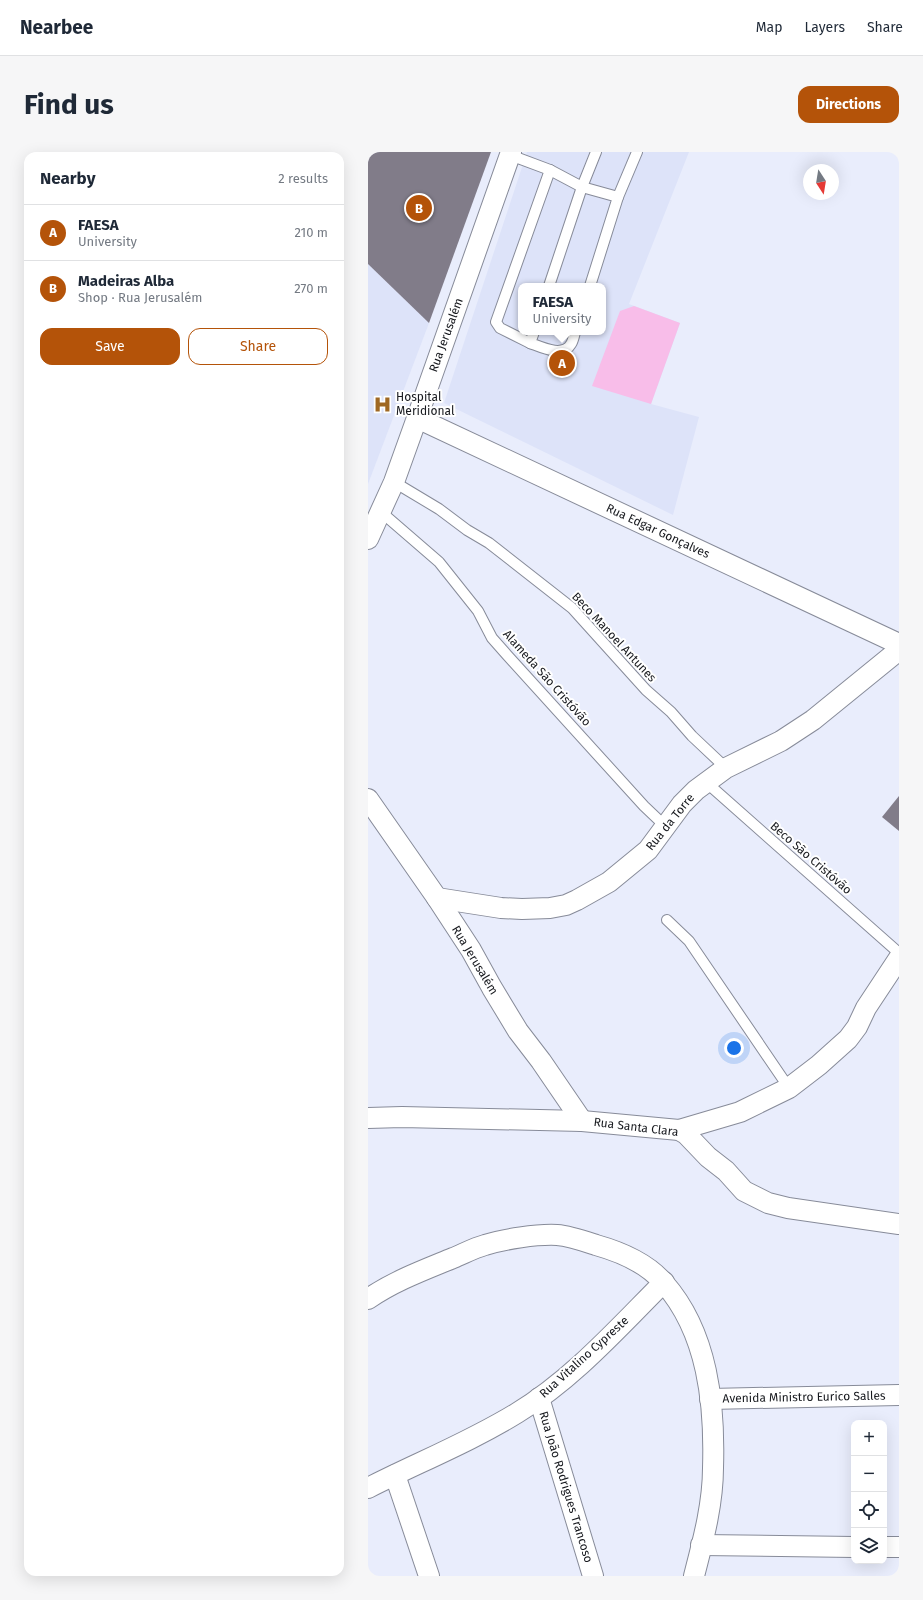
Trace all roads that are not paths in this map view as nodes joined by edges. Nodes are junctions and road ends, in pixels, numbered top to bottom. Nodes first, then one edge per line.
1 (596, 152) edge
2 (637, 152) edge
3 (511, 154) edge
4 (550, 170) junction
5 (582, 187) junction
6 (618, 197) junction
7 (550, 283) edge
8 (591, 283) edge
9 (533, 335) edge
10 (574, 335) edge
11 (530, 343) junction
12 (417, 418) junction
13 (394, 482) junction
14 (380, 511) junction
15 (368, 539) edge
16 (899, 644) edge
17 (899, 650) edge
18 (726, 768) junction
19 (707, 783) junction
20 (368, 799) edge
21 (665, 826) junction
22 (437, 898) junction
23 (667, 920) dead end
24 (899, 953) edge
25 (899, 958) edge
26 (789, 1088) junction
27 (368, 1118) edge
28 (582, 1121) junction
29 (679, 1130) junction
30 (899, 1224) edge
31 (664, 1282) junction
32 (368, 1299) edge
33 (899, 1395) edge
34 (539, 1398) junction
35 (710, 1399) junction
36 (395, 1475) junction
37 (368, 1488) edge
38 (701, 1545) junction
39 (851, 1547) edge
40 (887, 1547) edge
41 (899, 1547) edge
42 (429, 1576) edge
43 (594, 1576) edge
44 (694, 1576) edge

1 - 5 lane
2 - 6 lane
3 - 4 lane
3 - 12 street, Rua Jerusalém
4 - 5 lane
4 - 11 lane
5 - 6 lane
5 - 7 lane
6 - 8 lane
9 - 11 lane
10 - 11 lane
12 - 13 street, Rua Jerusalém
12 - 16 street, Rua Edgar Gonçalves
13 - 14 street, Rua Jerusalém
13 - 18 lane, Beco Manoel Antunes
14 - 15 street, Rua Jerusalém
14 - 21 lane, Alameda São Cristóvão
17 - 18 street, Rua da Torre
18 - 19 street, Rua da Torre
19 - 21 street, Rua da Torre
19 - 24 lane, Beco São Cristóvão
20 - 22 street, Rua Jerusalém
21 - 22 street, Rua da Torre
22 - 28 street, Rua Jerusalém
23 - 26 lane
25 - 26 street
26 - 29 street
27 - 28 street, Rua Santa Clara
28 - 29 street, Rua Santa Clara
29 - 30 street, Rua Santa Clara
31 - 32 street
31 - 34 street, Rua Vitalino Cypreste
31 - 35 street
33 - 35 street, Avenida Ministro Eurico Salles
34 - 36 street, Rua Vitalino Cypreste
34 - 43 street, Rua João Rodrigues Trancoso
35 - 38 street
36 - 37 street, Rua Vitalino Cypreste
36 - 42 street
38 - 39 street
38 - 44 street
40 - 41 street

